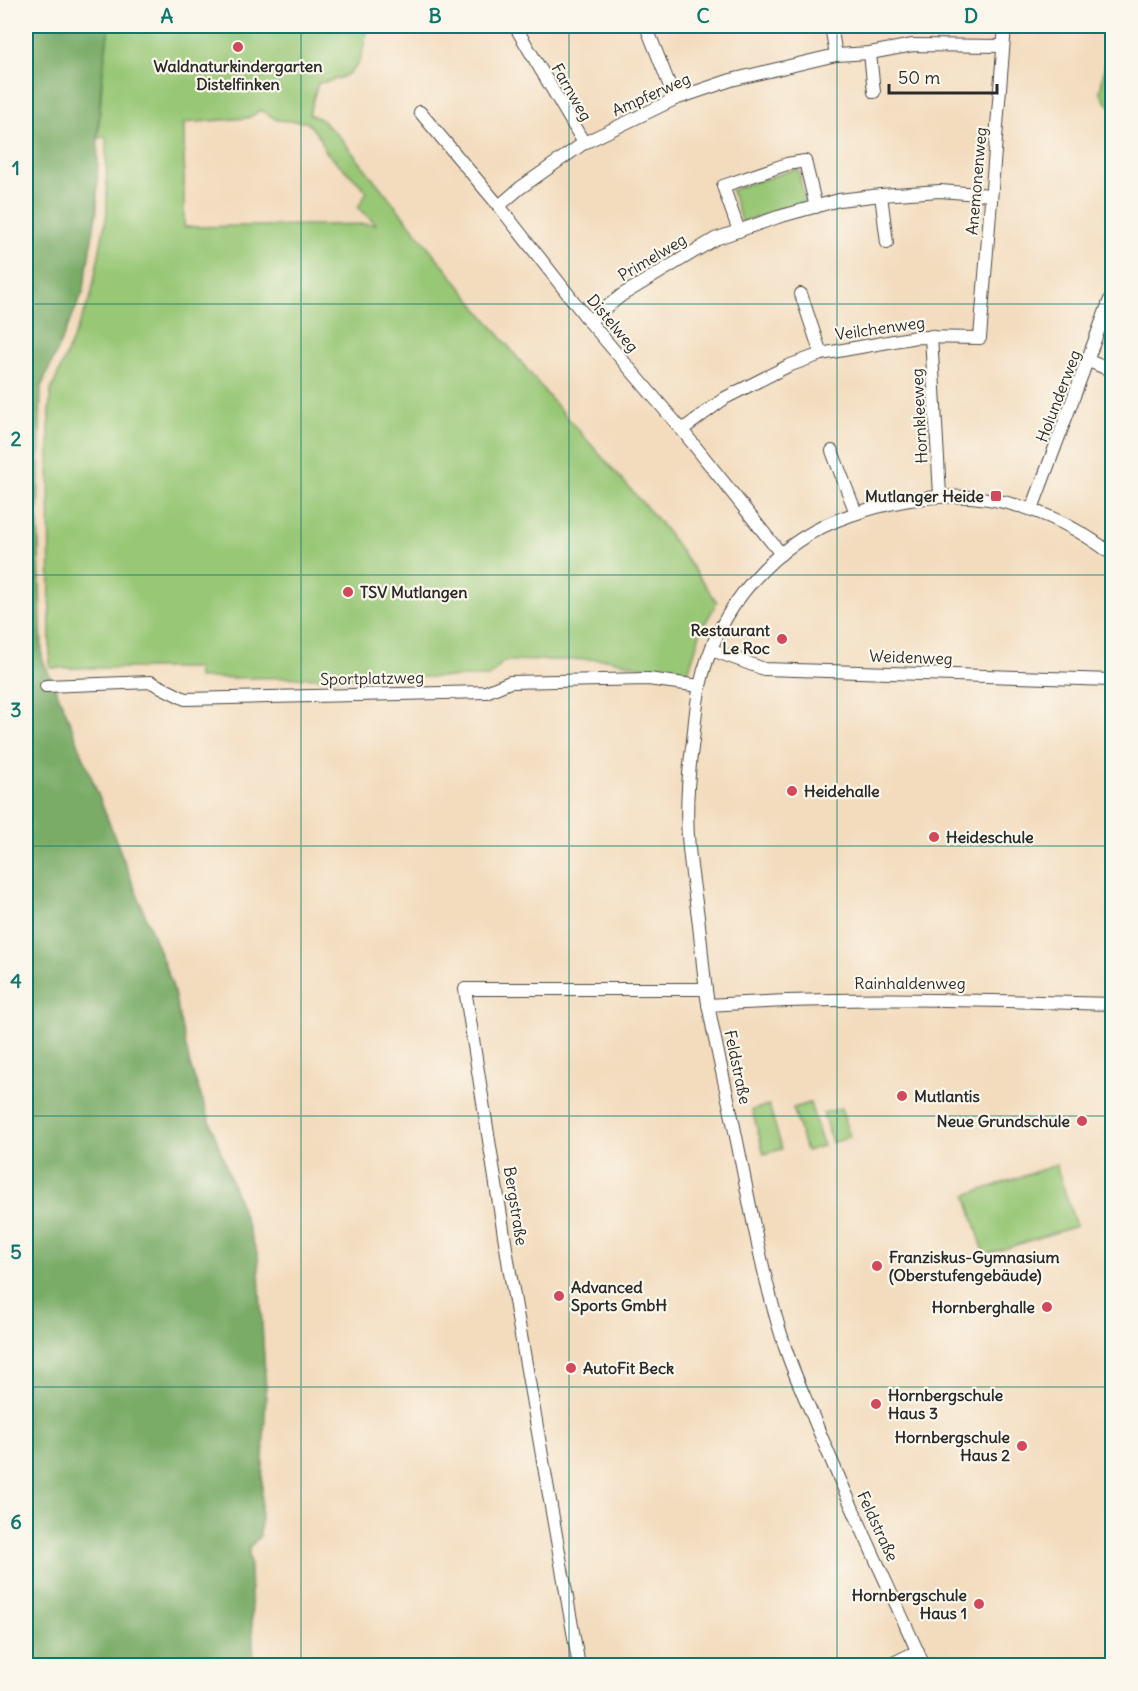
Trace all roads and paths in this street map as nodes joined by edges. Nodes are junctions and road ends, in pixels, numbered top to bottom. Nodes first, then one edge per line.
1 (515, 26) edge
2 (645, 26) edge
3 (831, 26) edge
4 (1005, 26) edge
5 (1003, 46) junction
6 (870, 53) junction
7 (836, 55) junction
8 (874, 92) dead end
9 (675, 99) junction
10 (420, 112) dead end
11 (584, 143) junction
12 (881, 195) junction
13 (991, 195) junction
14 (499, 206) junction
15 (816, 207) junction
16 (739, 231) junction
17 (887, 243) dead end
18 (801, 294) dead end
19 (1113, 294) edge
20 (589, 321) junction
21 (931, 336) junction
22 (980, 338) joint
23 (821, 354) junction
24 (1089, 362) junction
25 (1113, 371) edge
26 (682, 430) junction
27 (832, 451) dead end
28 (940, 495) junction
29 (1032, 509) junction
30 (856, 513) junction
31 (781, 554) junction
32 (1113, 554) edge
33 (712, 650) junction
34 (1113, 680) edge
35 (46, 686) dead end
36 (700, 686) junction
37 (706, 989) junction
38 (1113, 1004) edge
39 (708, 1005) junction
40 (918, 1651) junction
41 (579, 1665) edge
42 (887, 1665) edge
43 (924, 1665) edge

1 - 11 street, Farnweg
2 - 9 street
3 - 7 street
4 - 5 street, Anemonenweg
5 - 6 street, Ampferweg
5 - 13 street, Anemonenweg
6 - 7 street, Ampferweg
6 - 8 street
7 - 9 street, Ampferweg
9 - 11 street, Ampferweg
10 - 14 street, Distelweg
11 - 14 street, Ampferweg
12 - 13 street, Primelweg
12 - 15 street, Primelweg
12 - 17 street
13 - 22 street, Anemonenweg
14 - 20 street, Distelweg
15 - 16 street, Primelweg
15 - 16 street
16 - 20 street, Primelweg
18 - 23 street, Veilchenweg
19 - 24 street, Holunderweg
20 - 26 street, Distelweg
21 - 22 street, Veilchenweg
21 - 23 street, Veilchenweg
21 - 28 street, Hornkleeweg
23 - 26 street, Veilchenweg
24 - 25 street
24 - 29 street, Holunderweg
26 - 31 street, Distelweg
27 - 30 street
28 - 29 street, Feldstraße
28 - 30 street, Feldstraße
29 - 32 street, Feldstraße
30 - 31 street, Feldstraße
31 - 33 street, Feldstraße
33 - 34 street, Weidenweg
33 - 36 street, Feldstraße
35 - 36 street, Sportplatzweg
36 - 37 street, Feldstraße
37 - 39 street, Feldstraße
37 - 41 street, Bergstraße
38 - 39 street, Rainhaldenweg
39 - 40 street, Feldstraße
40 - 42 street
40 - 43 street, Feldstraße

